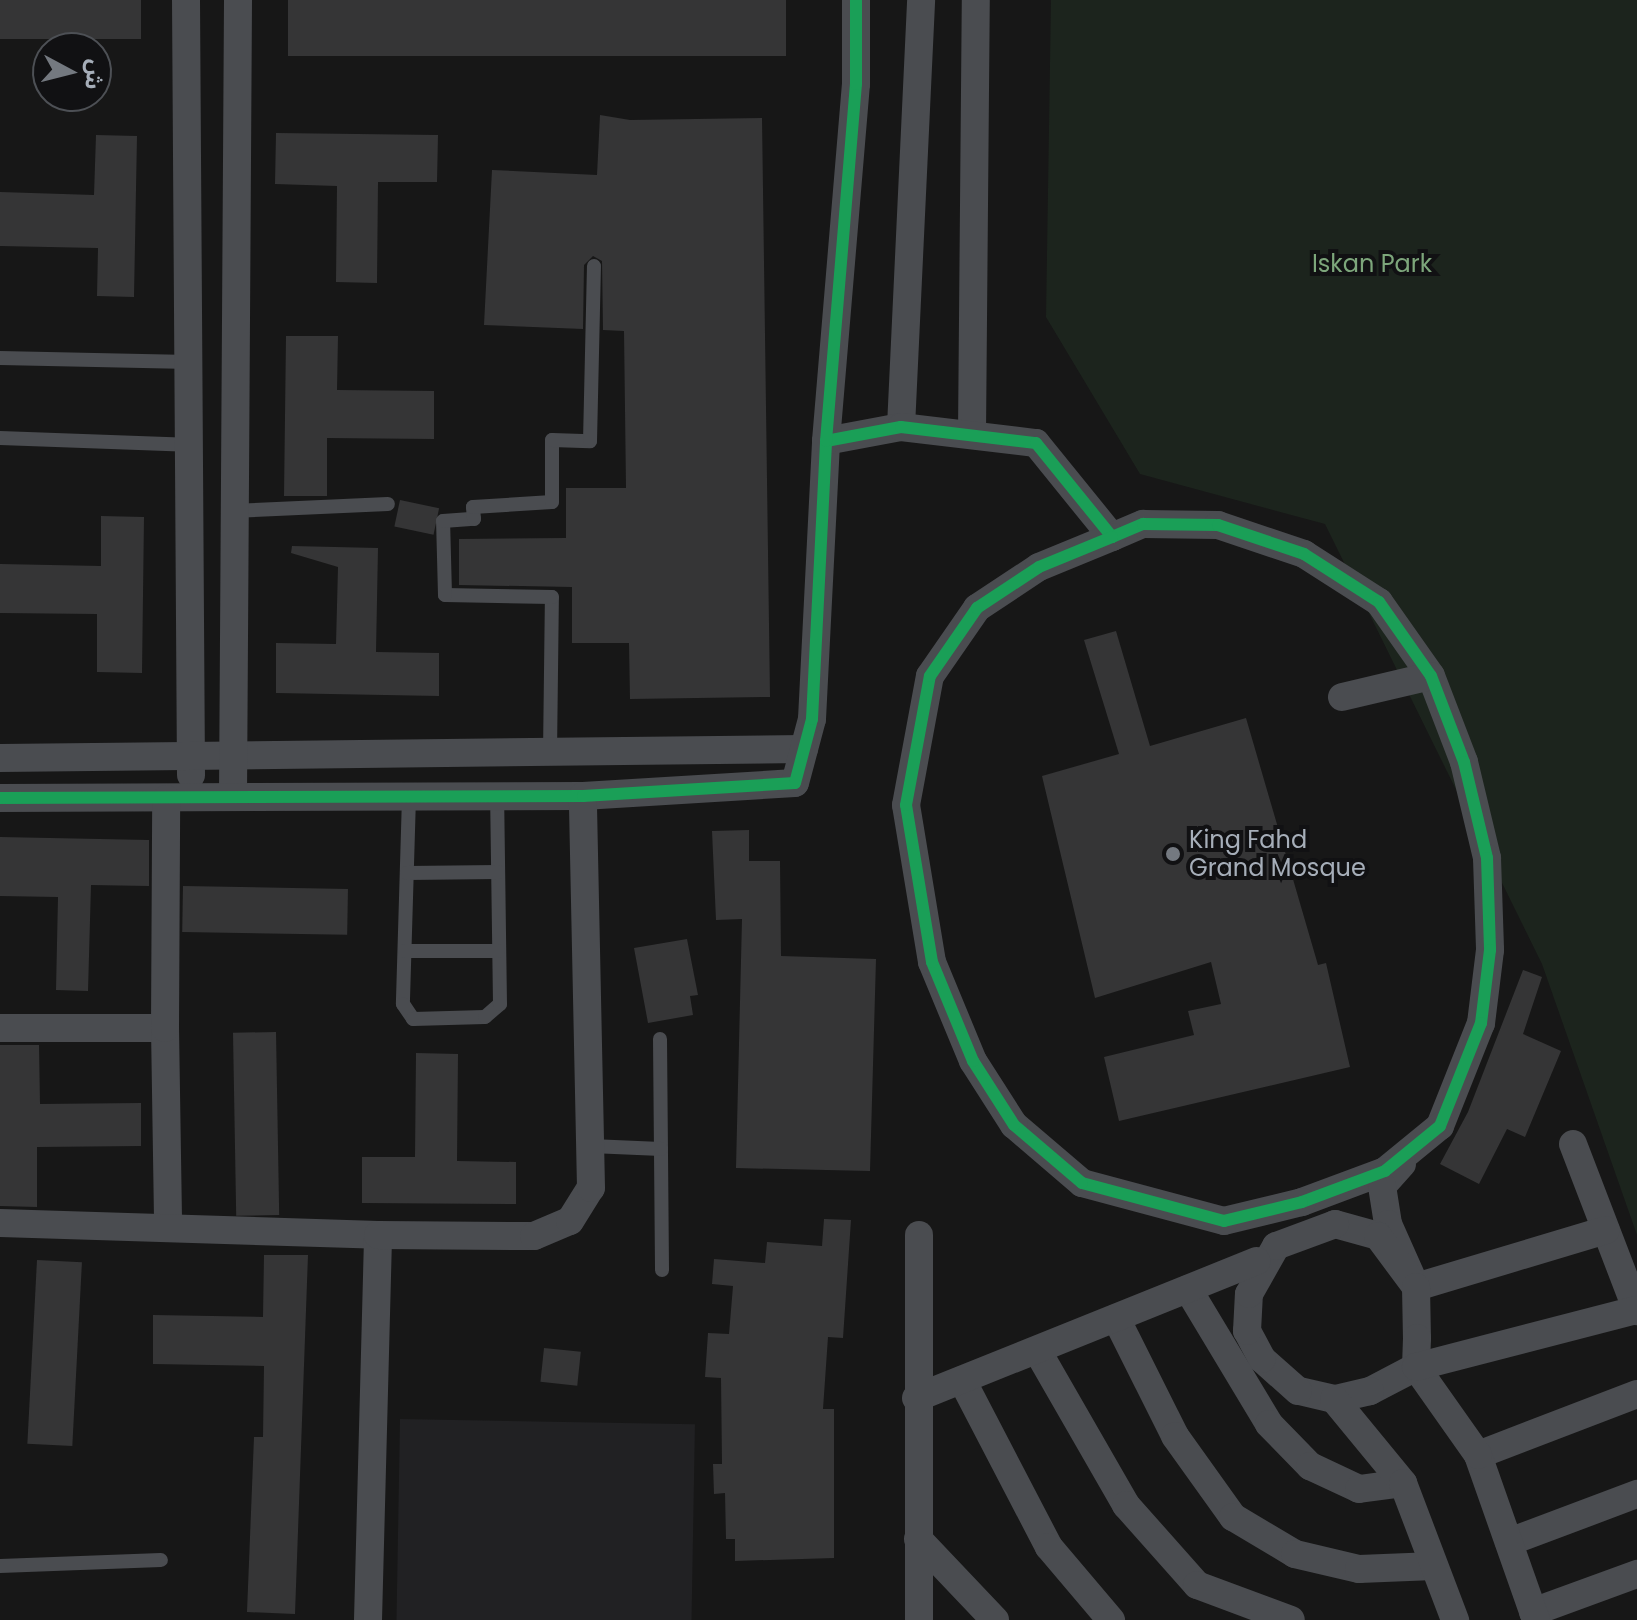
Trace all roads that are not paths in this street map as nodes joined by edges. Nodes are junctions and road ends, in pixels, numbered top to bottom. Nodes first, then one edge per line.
1 (186, 0) edge
2 (238, 0) edge
3 (856, 0) edge
4 (921, 0) edge
5 (976, 0) edge
6 (594, 266) dead end
7 (0, 358) edge
8 (190, 362) junction
9 (901, 427) junction
10 (972, 434) junction
11 (0, 438) edge
12 (826, 441) junction
13 (187, 445) junction
14 (388, 504) dead end
15 (232, 512) junction
16 (1112, 537) junction
17 (1431, 676) junction
18 (1342, 697) dead end
19 (804, 749) junction
20 (550, 753) junction
21 (231, 754) junction
22 (192, 757) junction
23 (0, 758) edge
24 (497, 796) junction
25 (583, 796) junction
26 (233, 797) junction
27 (409, 797) junction
28 (0, 798) edge
29 (177, 799) junction
30 (498, 872) junction
31 (407, 873) junction
32 (405, 951) junction
33 (498, 951) junction
34 (0, 1028) edge
35 (165, 1028) junction
36 (660, 1039) dead end
37 (1424, 1139) junction
38 (1573, 1144) dead end
39 (591, 1146) junction
40 (661, 1149) junction
41 (1224, 1221) junction
42 (0, 1223) edge
43 (168, 1227) junction
44 (1606, 1230) junction
45 (378, 1235) junction
46 (919, 1235) dead end
47 (1257, 1261) junction
48 (662, 1270) dead end
49 (1416, 1287) junction
50 (1188, 1289) junction
51 (1249, 1294) junction
52 (1637, 1310) edge
53 (1116, 1318) junction
54 (1037, 1350) junction
55 (1416, 1367) junction
56 (962, 1380) junction
57 (1637, 1394) edge
58 (916, 1398) junction
59 (1334, 1399) junction
60 (1478, 1455) junction
61 (1403, 1483) junction
62 (1637, 1494) edge
63 (918, 1539) junction
64 (1509, 1542) junction
65 (161, 1560) dead end
66 (0, 1566) edge
67 (1434, 1566) junction
68 (1637, 1574) edge
69 (1534, 1616) edge
70 (368, 1620) edge
71 (919, 1620) edge
72 (995, 1620) edge
73 (1111, 1620) edge
74 (1291, 1620) edge
75 (1455, 1620) edge

1 - 8 street
2 - 15 street
3 - 12 street
4 - 9 street
5 - 10 street
6 - 20 lane
7 - 8 lane
8 - 13 street
9 - 10 street
9 - 12 street
10 - 16 street
11 - 13 lane
12 - 19 street
13 - 22 street
14 - 15 lane
15 - 21 street
16 - 17 street
16 - 41 street
17 - 18 street
17 - 37 street
19 - 20 street
19 - 25 street
20 - 21 street
21 - 22 street
21 - 26 street
22 - 23 street
22 - 29 street
24 - 25 street
24 - 27 street
24 - 30 lane
25 - 39 street
26 - 27 street
26 - 29 street
27 - 31 lane
28 - 29 street
29 - 35 street
30 - 31 lane
30 - 33 lane
31 - 32 lane
32 - 33 lane
32 - 33 lane
34 - 35 street
35 - 43 street
36 - 40 lane
37 - 41 street
37 - 49 street
38 - 44 street
39 - 40 lane
39 - 45 street
40 - 48 lane
41 - 47 street
42 - 43 street
43 - 45 street
44 - 49 street
44 - 52 street
45 - 70 street
46 - 58 street
47 - 50 street
47 - 51 street
49 - 51 street
49 - 55 street
50 - 53 street
50 - 61 street
51 - 59 street
52 - 55 street
53 - 54 street
53 - 67 street
54 - 56 street
54 - 74 street
55 - 59 street
55 - 60 street
56 - 58 street
56 - 73 street
57 - 60 street
58 - 63 street
59 - 61 street
60 - 64 street
61 - 67 street
62 - 64 street
63 - 71 street
63 - 72 street
64 - 69 street
65 - 66 lane
67 - 75 street
68 - 69 street

